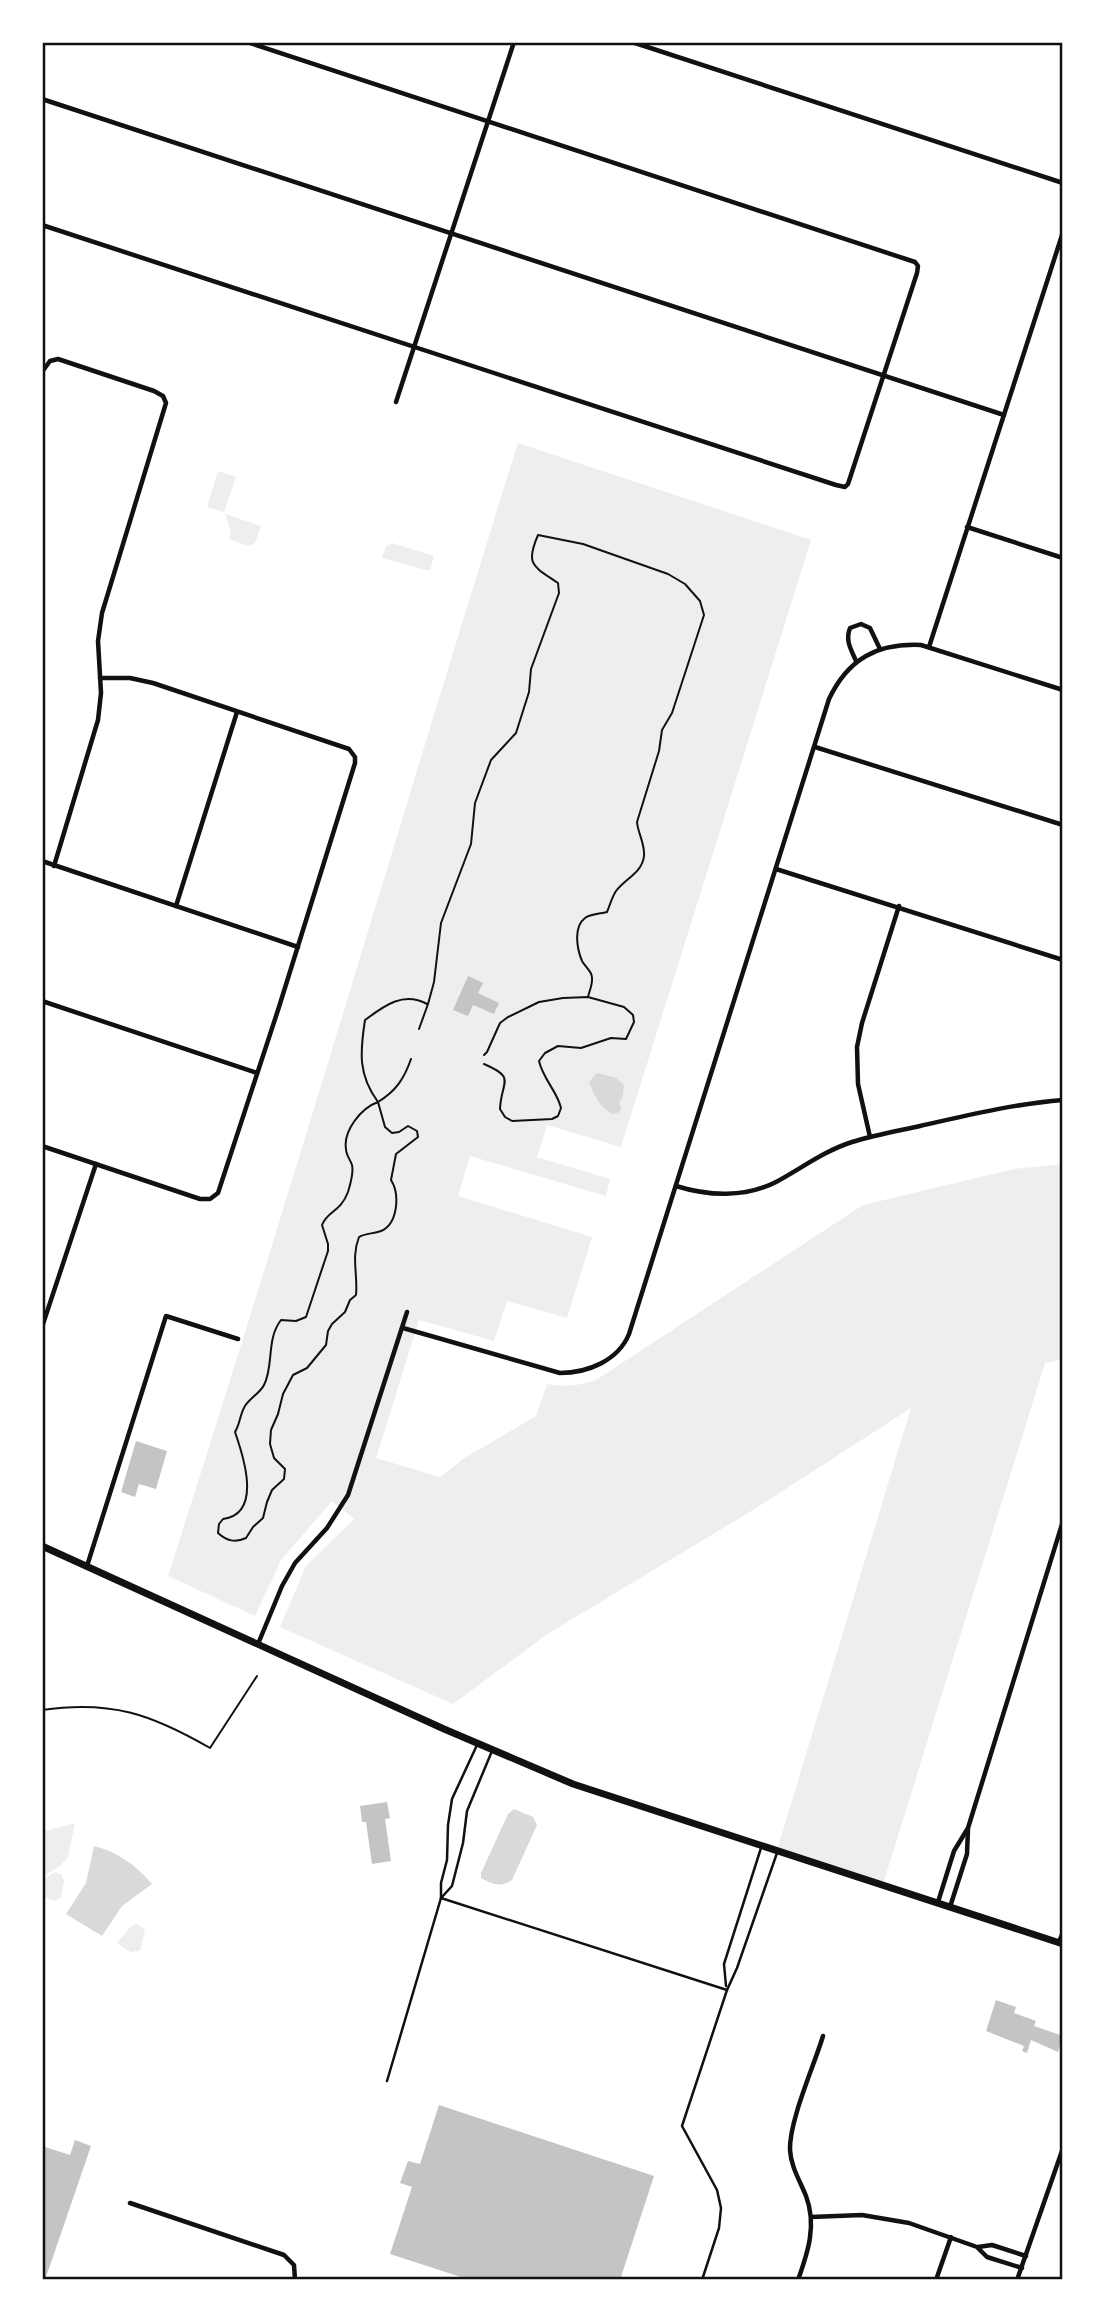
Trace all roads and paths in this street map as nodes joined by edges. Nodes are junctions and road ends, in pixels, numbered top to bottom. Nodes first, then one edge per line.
1 (247, 42) edge
2 (514, 42) edge
3 (632, 42) edge
4 (42, 99) edge
5 (488, 121) junction
6 (1063, 183) edge
7 (42, 225) edge
8 (1063, 232) edge
9 (452, 233) junction
10 (414, 347) junction
11 (42, 372) edge
12 (884, 375) junction
13 (396, 402) dead end
14 (1004, 415) junction
15 (967, 527) junction
16 (1063, 558) edge
17 (929, 647) junction
18 (880, 649) junction
19 (856, 661) junction
20 (100, 678) junction
21 (1063, 690) edge
22 (237, 712) junction
23 (815, 747) junction
24 (1063, 825) edge
25 (42, 862) edge
26 (54, 866) junction
27 (776, 869) junction
28 (176, 906) junction
29 (899, 906) junction
30 (298, 947) junction
31 (1063, 960) edge
32 (588, 997) junction
33 (42, 1001) edge
34 (428, 1004) junction
35 (419, 1029) dead end
36 (484, 1055) dead end
37 (411, 1059) dead end
38 (484, 1064) dead end
39 (257, 1073) junction
40 (1063, 1100) edge
41 (378, 1102) junction
42 (870, 1137) junction
43 (42, 1146) edge
44 (96, 1164) junction
45 (676, 1186) junction
46 (407, 1312) dead end
47 (42, 1327) edge
48 (402, 1328) junction
49 (239, 1339) dead end
50 (1063, 1521) edge
51 (42, 1546) edge
52 (87, 1567) junction
53 (258, 1645) junction
54 (257, 1676) dead end
55 (42, 1710) edge
56 (478, 1744) junction
57 (492, 1750) junction
58 (968, 1828) junction
59 (761, 1846) junction
60 (778, 1851) junction
61 (441, 1898) junction
62 (937, 1903) junction
63 (950, 1907) junction
64 (1063, 1932) edge
65 (1061, 1943) edge
66 (727, 1990) junction
67 (823, 2036) dead end
68 (387, 2081) dead end
69 (1063, 2148) edge
70 (130, 2203) dead end
71 (811, 2217) junction
72 (951, 2237) junction
73 (977, 2247) junction
74 (1026, 2256) junction
75 (1021, 2269) junction
76 (295, 2280) edge
77 (702, 2280) edge
78 (798, 2280) edge
79 (936, 2280) edge
80 (1017, 2280) edge

1 - 5 street
2 - 5 street
3 - 6 street
4 - 9 street
5 - 9 street
5 - 12 street
7 - 10 street
8 - 14 street
9 - 10 street
9 - 12 street
10 - 12 street
10 - 13 street
11 - 20 street
12 - 14 street
14 - 15 street
15 - 16 street
15 - 17 street
17 - 18 street
17 - 21 street
18 - 19 street
18 - 19 street
19 - 23 street
20 - 22 street
20 - 26 street
22 - 28 street
22 - 30 street
23 - 24 street
23 - 27 street
25 - 26 street
26 - 28 street
27 - 29 street
27 - 45 street
28 - 30 street
29 - 31 street
29 - 42 street
30 - 39 street
32 - 34 path
32 - 36 path
32 - 38 path
33 - 39 street
34 - 35 path
34 - 41 path
37 - 41 path
39 - 44 street
40 - 42 street
41 - 41 path
42 - 45 street
43 - 44 street
44 - 47 street
45 - 48 street
46 - 48 street
48 - 53 street
49 - 52 street
50 - 58 street
51 - 52 main road
52 - 53 main road
53 - 56 main road
54 - 55 path
56 - 57 main road
56 - 61 lane
57 - 59 main road
57 - 61 lane
58 - 62 street
58 - 63 street
59 - 60 main road
59 - 66 lane
60 - 62 main road
60 - 66 lane
61 - 66 lane
61 - 68 lane
62 - 63 main road
63 - 65 main road
64 - 65 street
66 - 77 lane
67 - 71 street
69 - 74 street
70 - 76 street
71 - 72 street
71 - 78 street
72 - 73 street
72 - 79 street
73 - 74 street
73 - 75 street
74 - 75 street
75 - 80 street

